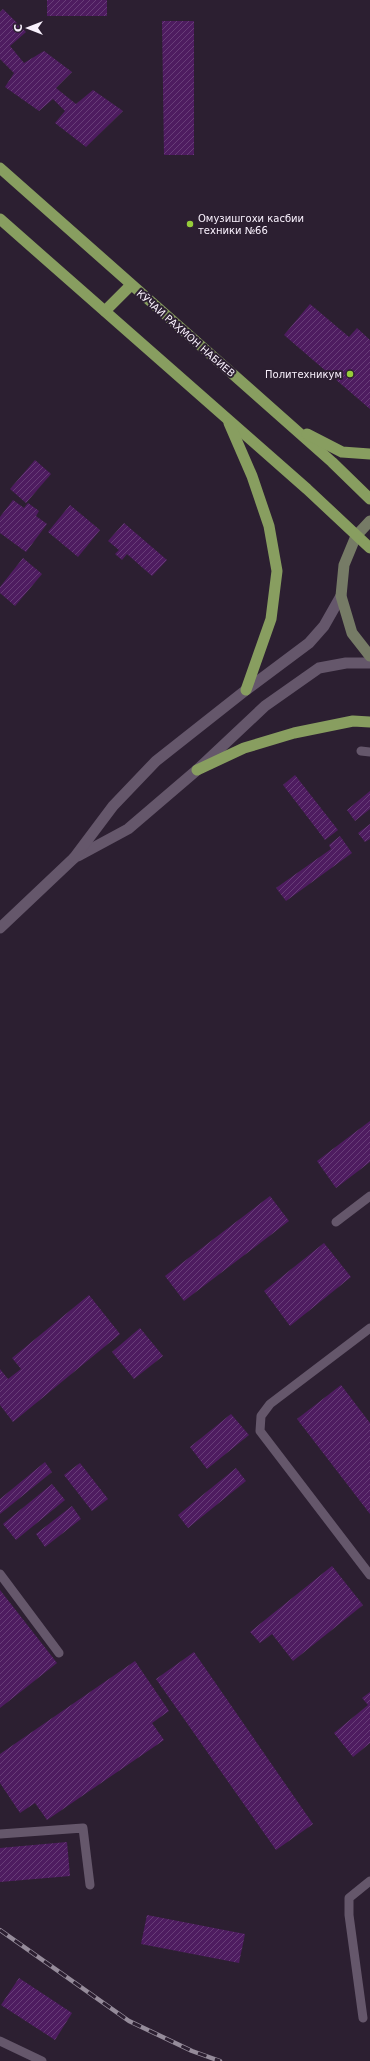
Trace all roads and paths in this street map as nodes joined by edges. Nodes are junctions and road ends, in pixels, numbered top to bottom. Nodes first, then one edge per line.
1 (0, 168) edge
2 (0, 219) edge
3 (131, 285) junction
4 (104, 311) junction
5 (227, 419) junction
6 (293, 428) junction
7 (370, 454) edge
8 (370, 499) edge
9 (370, 521) edge
10 (356, 536) junction
11 (370, 548) edge
12 (341, 596) junction
13 (370, 656) edge
14 (370, 663) edge
15 (246, 690) junction
16 (370, 722) edge
17 (197, 770) junction
18 (74, 858) junction
19 (0, 928) edge
20 (370, 1196) edge
21 (336, 1222) dead end
22 (370, 1328) edge
23 (0, 1574) edge
24 (370, 1576) edge
25 (59, 1653) dead end
26 (0, 1834) edge
27 (370, 1881) edge
28 (90, 1885) dead end
29 (363, 2018) dead end
30 (0, 2041) edge
31 (42, 2061) edge

1 - 3 main road, КӮЧАИ РАҲМОН НАБИЕВ
2 - 4 main road
3 - 4 main road
3 - 6 main road, КӮЧАИ РАҲМОН НАБИЕВ
4 - 5 main road
5 - 10 main road
5 - 15 main road
6 - 7 main road
6 - 8 main road, КӮЧАИ РАҲМОН НАБИЕВ
9 - 10 main road
10 - 11 main road
10 - 12 main road
12 - 13 main road
12 - 15 street
14 - 17 street
15 - 18 street
16 - 17 main road
17 - 18 street
18 - 19 street
20 - 21 lane
22 - 24 lane
23 - 25 lane
26 - 28 lane
27 - 29 lane
30 - 31 lane

